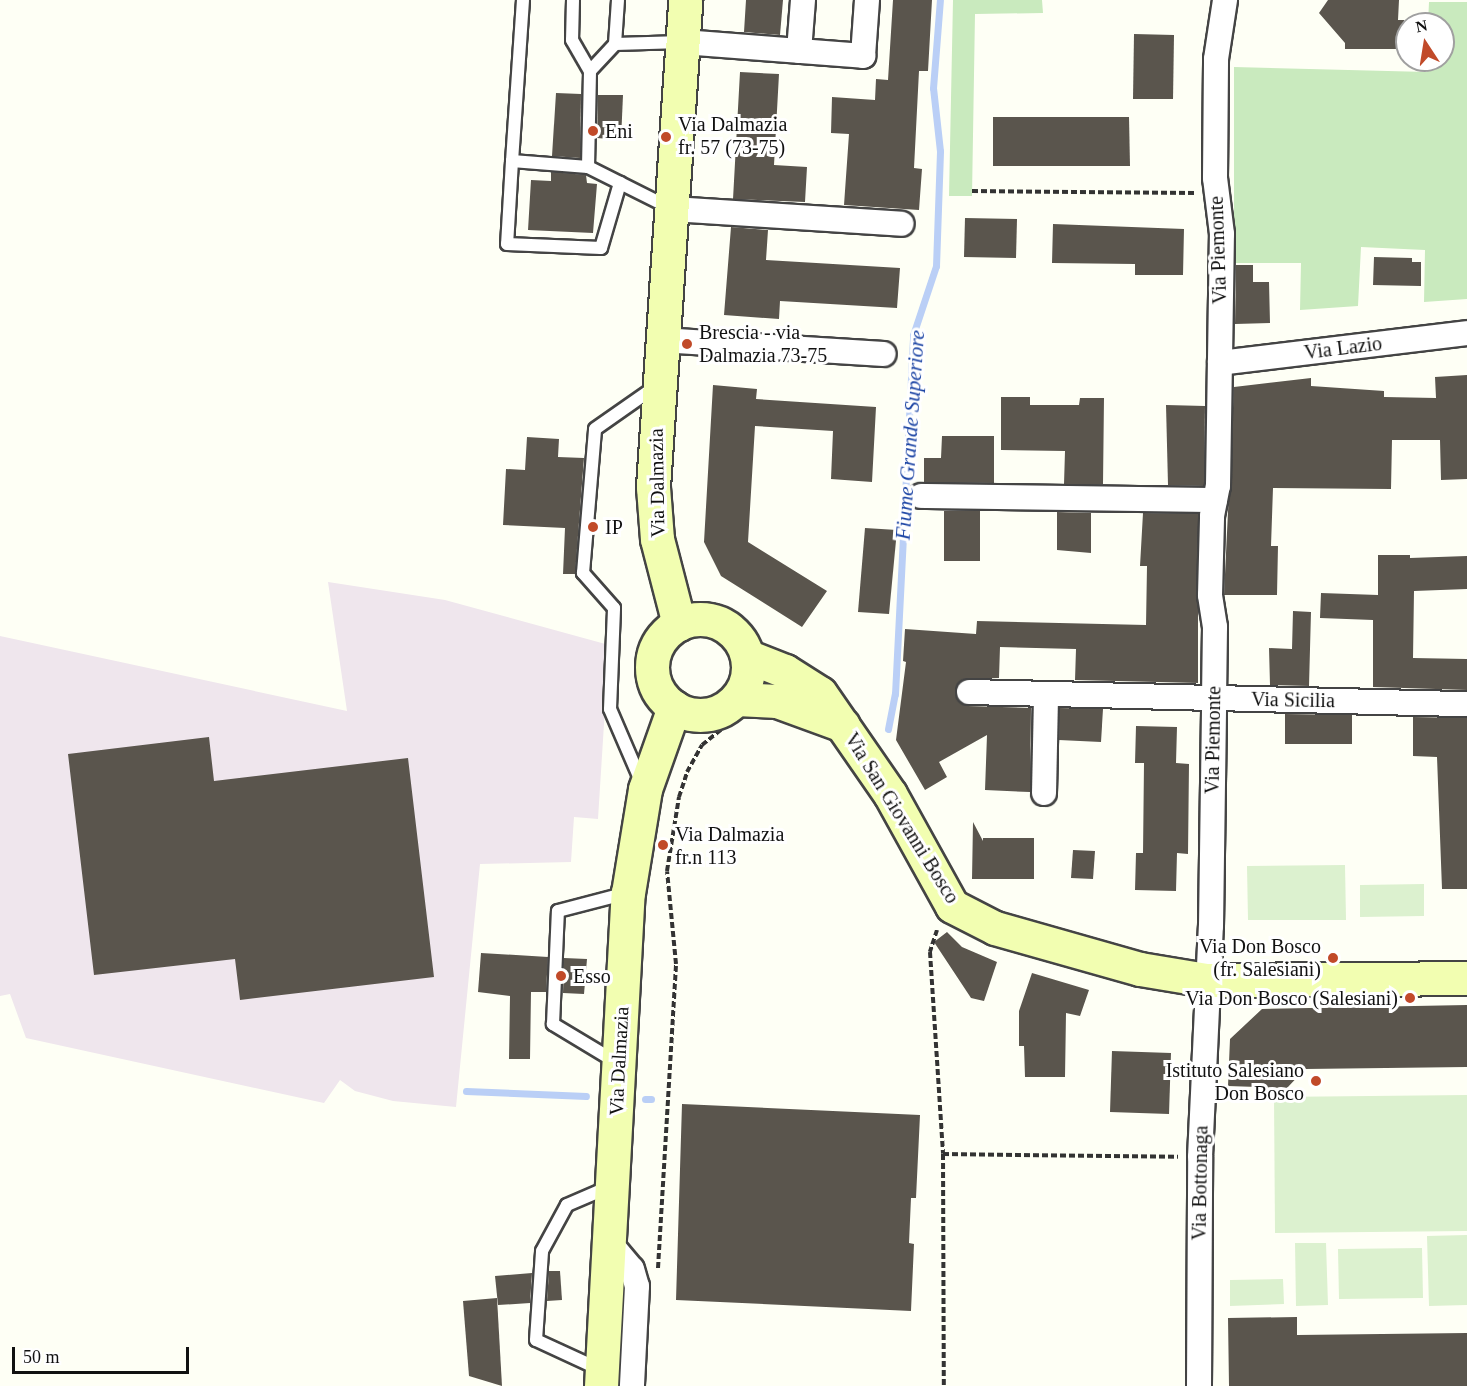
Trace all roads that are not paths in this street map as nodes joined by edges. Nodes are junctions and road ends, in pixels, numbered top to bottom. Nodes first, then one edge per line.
1 (523, 0) edge
2 (573, 0) edge
3 (618, 0) edge
4 (685, 0) edge
5 (803, 0) edge
6 (867, 0) edge
7 (1225, 0) edge
8 (683, 42) junction
9 (615, 44) junction
10 (799, 51) junction
11 (590, 71) junction
12 (512, 161) junction
13 (588, 167) junction
14 (620, 183) junction
15 (673, 209) junction
16 (902, 224) dead end
17 (1467, 333) edge
18 (661, 340) junction
19 (884, 354) dead end
20 (1220, 363) junction
21 (658, 385) junction
22 (921, 496) dead end
23 (1215, 500) junction
24 (680, 624) junction
25 (747, 656) junction
26 (969, 692) dead end
27 (1046, 695) junction
28 (1214, 699) junction
29 (1467, 704) edge
30 (674, 707) junction
31 (736, 710) junction
32 (843, 725) junction
33 (645, 789) junction
34 (1044, 793) dead end
35 (628, 893) junction
36 (1467, 978) edge
37 (1206, 980) junction
38 (619, 1064) junction
39 (613, 1186) junction
40 (609, 1242) junction
41 (602, 1378) edge
42 (632, 1386) edge
43 (1199, 1386) edge

1 - 12 lane
2 - 11 lane
3 - 9 lane
4 - 8 main road, Via Dalmazia
5 - 10 street
6 - 10 street
7 - 20 street, Via Piemonte
8 - 9 lane
8 - 10 street
8 - 15 main road, Via Dalmazia
9 - 11 lane
11 - 13 lane
12 - 13 lane
12 - 14 lane
13 - 14 lane
14 - 15 lane
15 - 16 street
15 - 18 main road, Via Dalmazia
17 - 20 street, Via Lazio
18 - 19 street
18 - 21 main road, Via Dalmazia
20 - 23 street, Via Piemonte
21 - 24 main road, Via Dalmazia
21 - 33 lane
22 - 23 street
23 - 28 street, Via Piemonte
24 - 25 main road
24 - 30 main road
25 - 31 main road
25 - 32 main road, Via San Giovanni Bosco
26 - 27 street, Via Sicilia
27 - 28 street, Via Sicilia
27 - 34 street
28 - 29 street, Via Sicilia
28 - 37 street, Via Piemonte
30 - 31 main road
30 - 33 main road, Via Dalmazia
31 - 32 main road
32 - 37 main road, Via San Giovanni Bosco
33 - 35 main road, Via Dalmazia
35 - 38 main road, Via Dalmazia
35 - 38 lane
36 - 37 main road, Via San Giovanni Bosco
37 - 43 street, Via Bottonaga
38 - 39 main road, Via Dalmazia
39 - 40 main road, Via Dalmazia
39 - 41 lane
40 - 41 main road, Via Dalmazia
40 - 42 street

